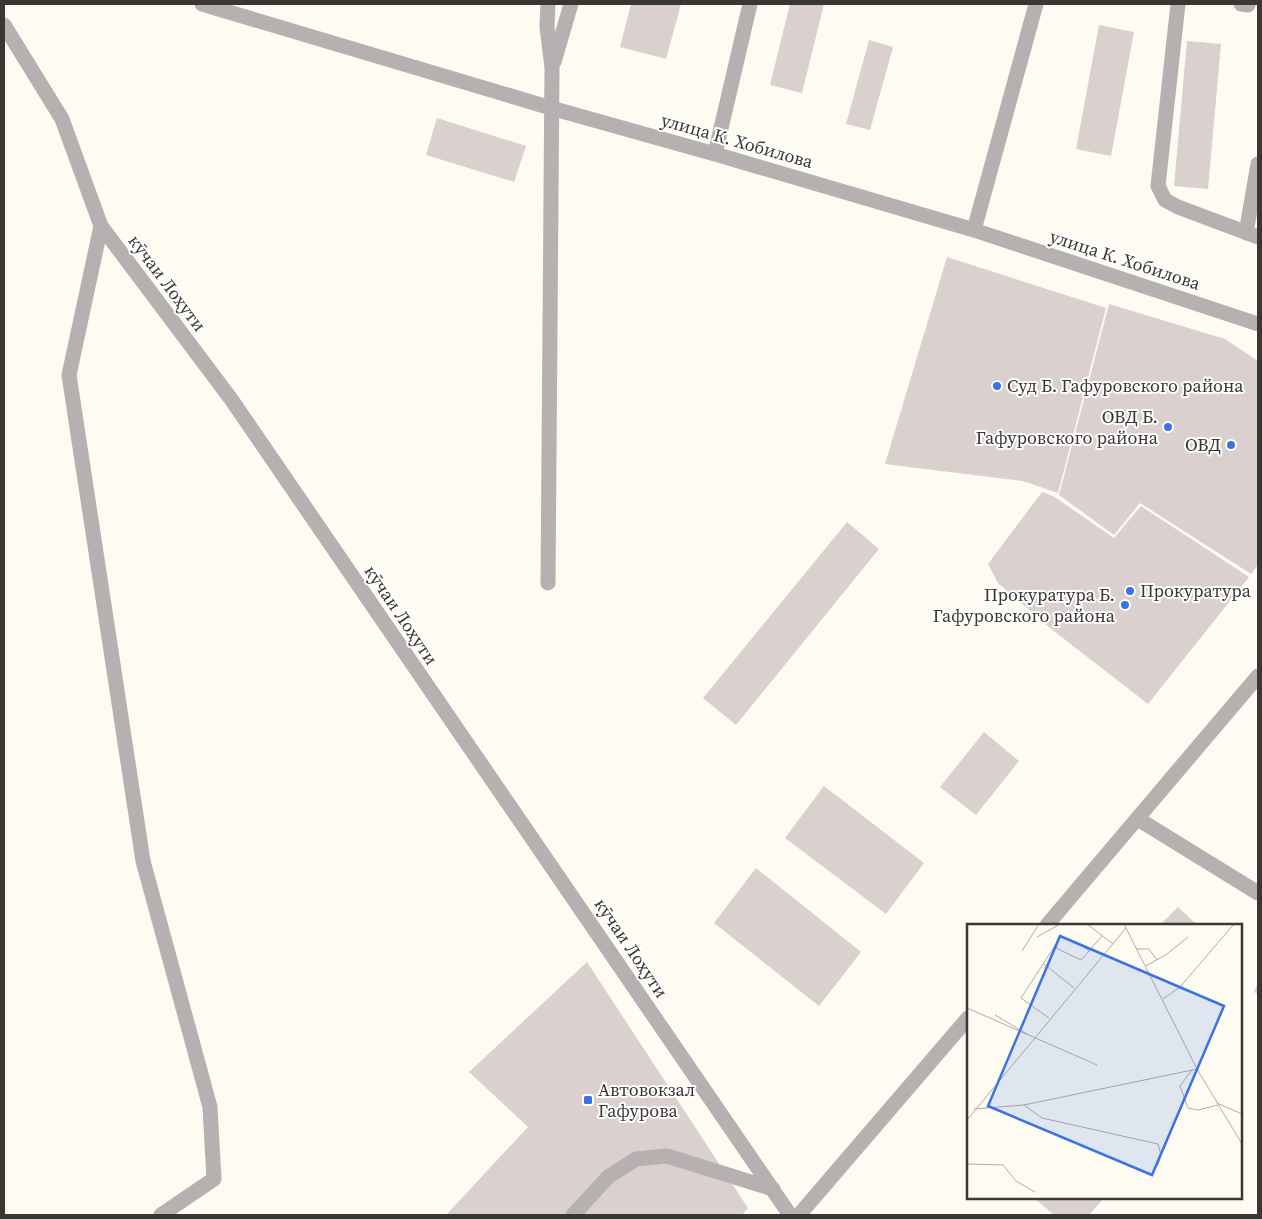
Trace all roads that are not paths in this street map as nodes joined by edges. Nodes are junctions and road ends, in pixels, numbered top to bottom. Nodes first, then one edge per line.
1 (202, 4) edge
2 (548, 4) edge
3 (571, 4) edge
4 (750, 4) edge
5 (1036, 4) edge
6 (1178, 4) edge
7 (4, 25) edge
8 (552, 68) junction
9 (551, 108) junction
10 (714, 154) junction
11 (1258, 164) edge
12 (101, 226) junction
13 (974, 230) junction
14 (1252, 235) edge
15 (1258, 324) edge
16 (548, 583) dead end
17 (1258, 676) edge
18 (1138, 819) junction
19 (1258, 892) edge
20 (1049, 924) edge
21 (967, 1019) edge
22 (773, 1189) junction
23 (161, 1215) edge
24 (573, 1215) edge
25 (790, 1215) edge
26 (799, 1215) edge

1 - 9 street, улица К. Хобилова
2 - 8 street
3 - 8 street
4 - 10 street
5 - 13 street
6 - 14 street
7 - 12 street, кӯчаи Лоҳути
8 - 9 street
9 - 10 street, улица К. Хобилова
9 - 16 street
10 - 13 street, улица К. Хобилова
11 - 14 street
12 - 22 street, кӯчаи Лоҳути
12 - 23 street
13 - 15 street, улица К. Хобилова
17 - 18 street
18 - 19 street
18 - 20 street
21 - 26 street
22 - 24 street
22 - 25 street, кӯчаи Лоҳути

